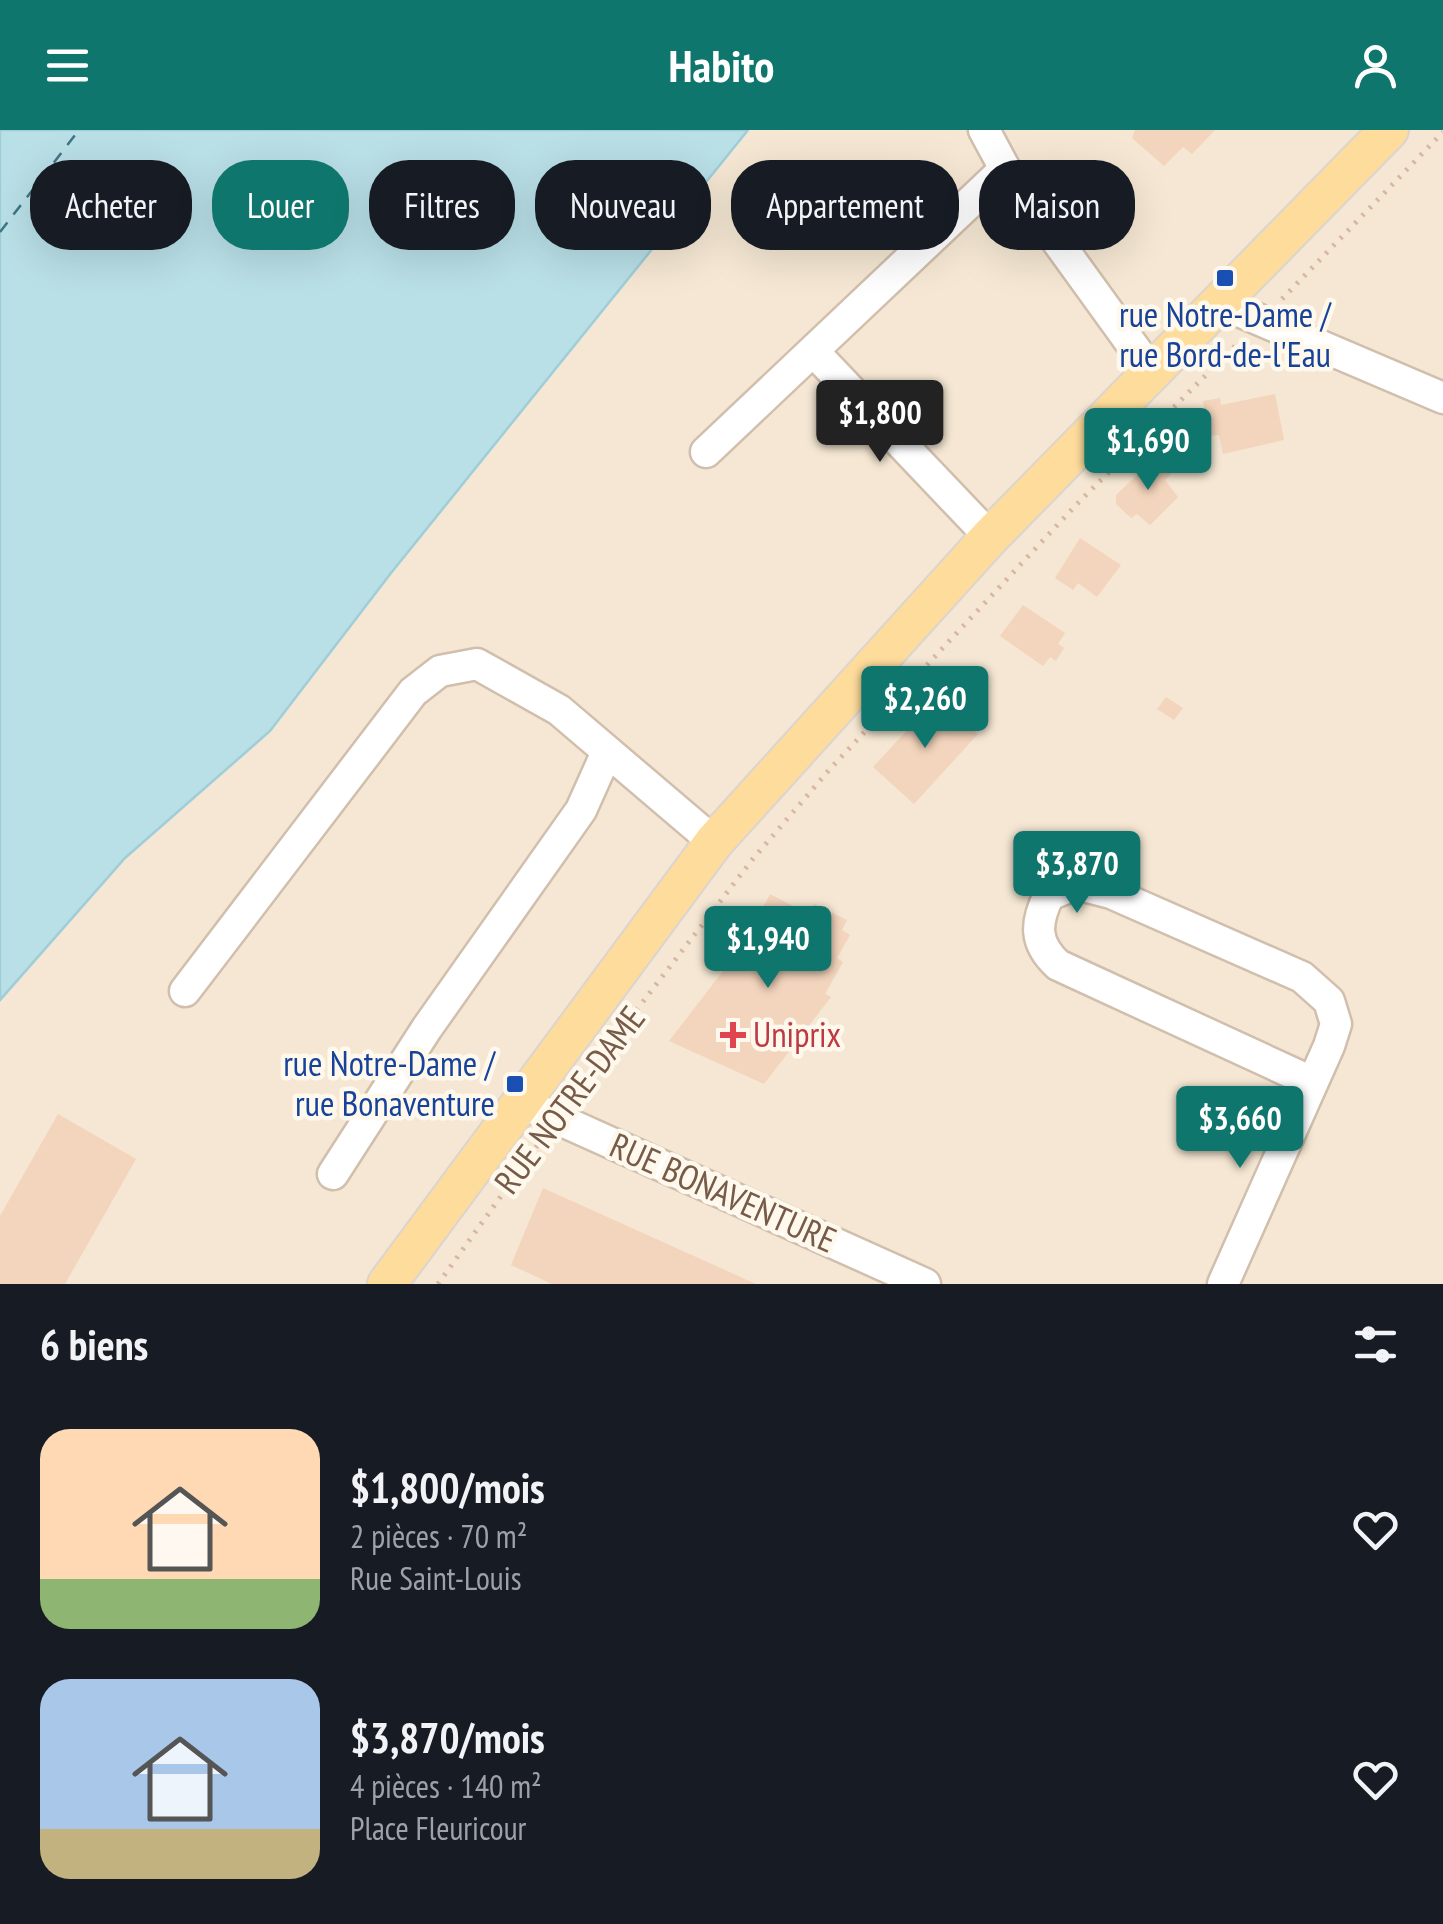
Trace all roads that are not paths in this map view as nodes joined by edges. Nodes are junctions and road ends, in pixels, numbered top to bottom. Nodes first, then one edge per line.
1 (984, 130) edge
2 (1388, 130) edge
3 (1000, 160) edge
4 (979, 194) edge
5 (1064, 250) edge
6 (1220, 303) junction
7 (814, 352) junction
8 (1151, 371) junction
9 (1443, 398) edge
10 (706, 452) dead end
11 (990, 537) junction
12 (607, 752) junction
13 (714, 842) junction
14 (185, 992) dead end
15 (1312, 1082) junction
16 (520, 1102) junction
17 (333, 1174) dead end
18 (387, 1284) edge
19 (925, 1284) edge
20 (1223, 1284) edge

1 - 3 street
2 - 6 main road, RUE NOTRE-DAME
4 - 7 street
5 - 8 street
6 - 8 main road, RUE NOTRE-DAME
6 - 9 street
7 - 10 street
7 - 11 street
8 - 11 main road, RUE NOTRE-DAME
11 - 13 main road, RUE NOTRE-DAME
12 - 13 street
12 - 14 street
12 - 17 street
13 - 16 main road, RUE NOTRE-DAME
15 - 15 street
15 - 20 street
16 - 18 main road, RUE NOTRE-DAME
16 - 19 street, RUE BONAVENTURE

